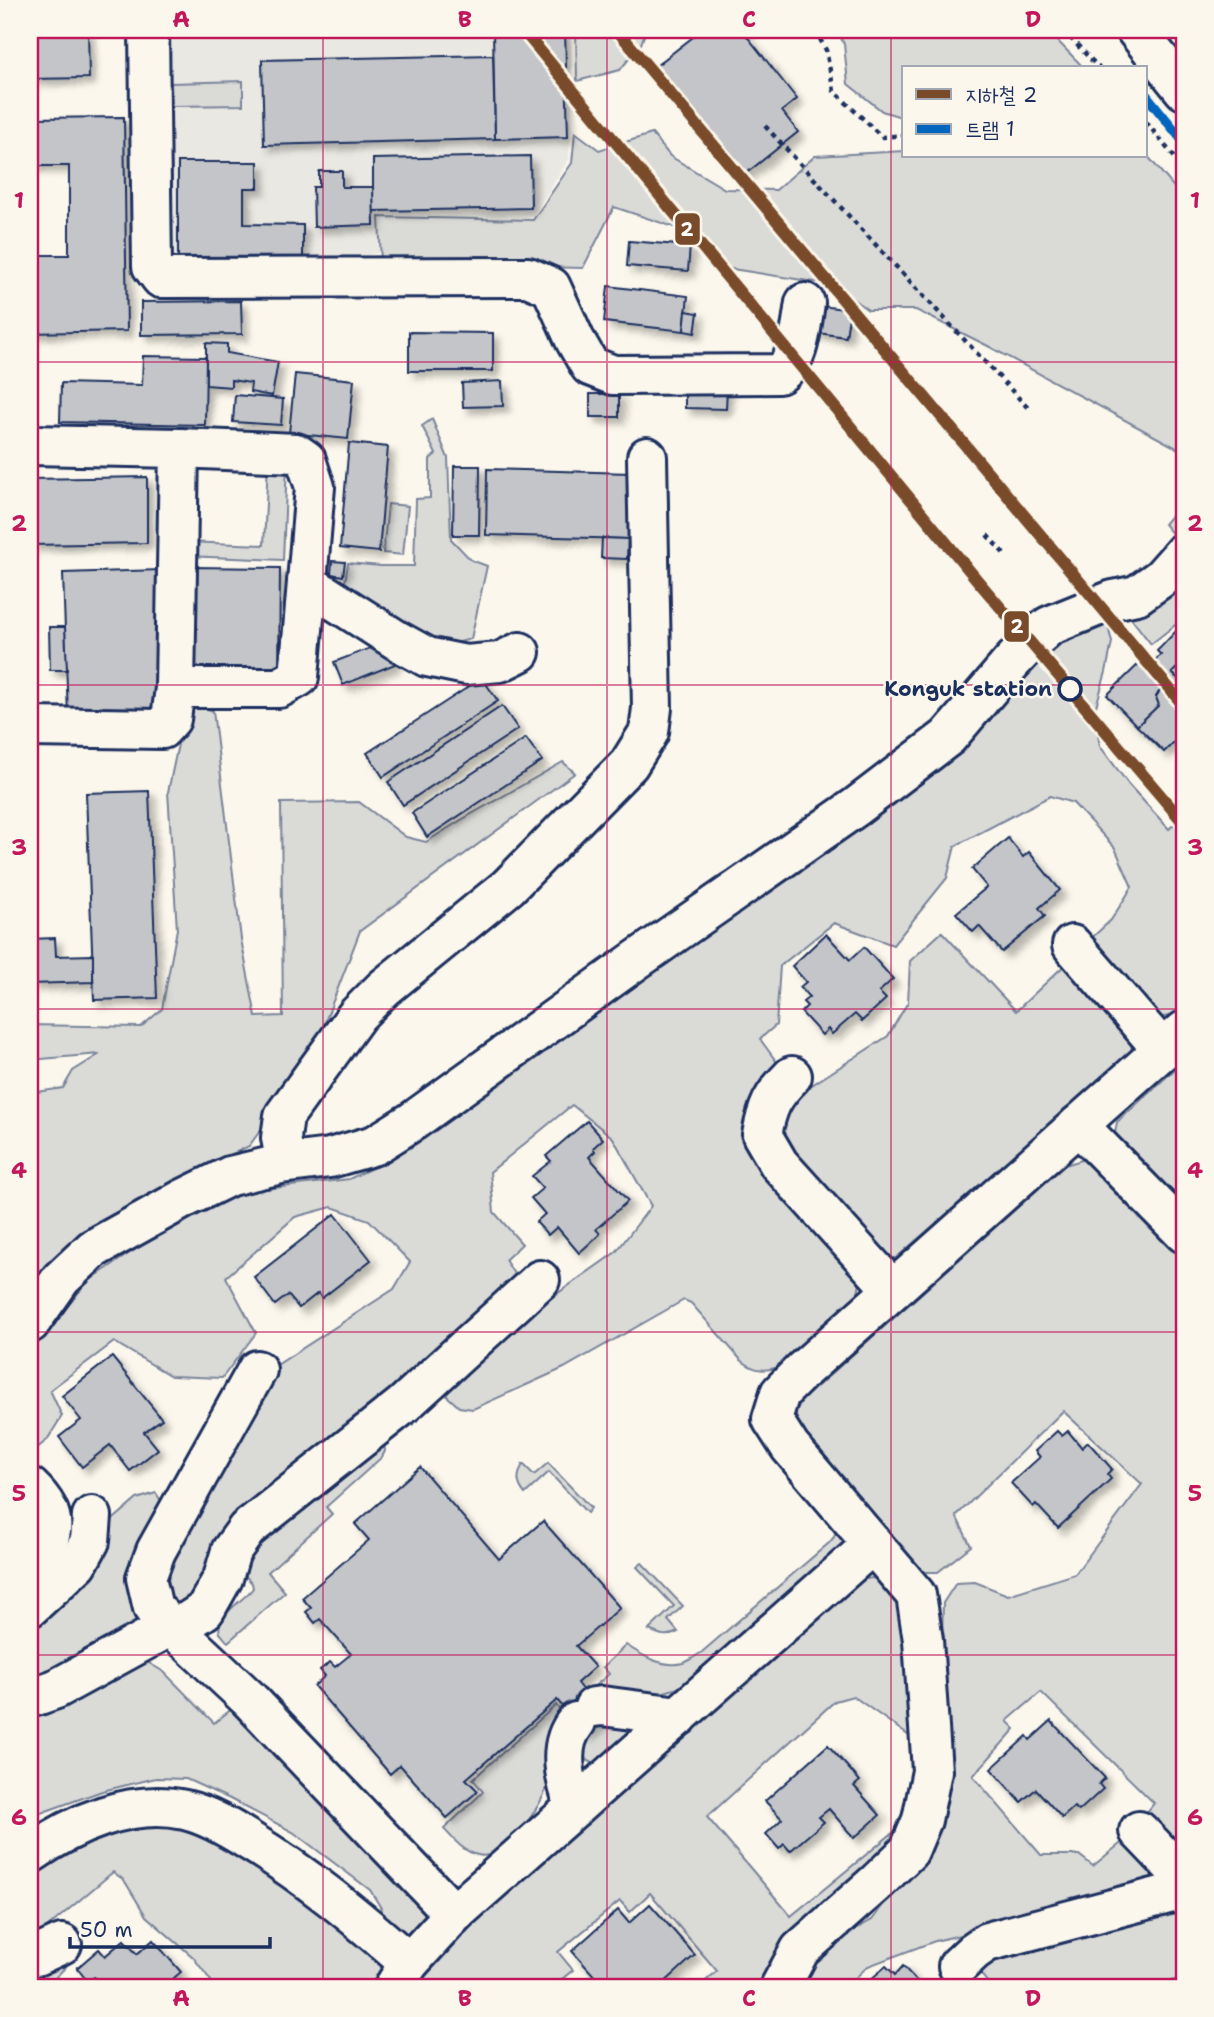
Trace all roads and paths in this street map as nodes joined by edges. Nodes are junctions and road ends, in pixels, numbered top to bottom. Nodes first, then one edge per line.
1 (149, 30) edge
2 (815, 30) edge
3 (1063, 30) edge
4 (1136, 30) edge
5 (1097, 66) edge
6 (1184, 90) edge
7 (1148, 125) edge
8 (765, 126) dead end
9 (902, 135) edge
10 (1184, 170) edge
11 (805, 303) dead end
12 (1028, 408) dead end
13 (30, 445) edge
14 (179, 448) junction
15 (647, 457) dead end
16 (987, 534) dead end
17 (1184, 552) edge
18 (1007, 557) dead end
19 (307, 583) junction
20 (520, 652) dead end
21 (175, 688) junction
22 (30, 727) edge
23 (1072, 944) dead end
24 (1174, 1040) edge
25 (792, 1076) dead end
26 (1078, 1125) junction
27 (292, 1162) junction
28 (1184, 1233) edge
29 (540, 1280) dead end
30 (45, 1288) edge
31 (893, 1290) junction
32 (30, 1323) edge
33 (257, 1370) dead end
34 (30, 1487) edge
35 (92, 1516) dead end
36 (873, 1544) junction
37 (30, 1576) edge
38 (30, 1606) edge
39 (171, 1626) junction
40 (30, 1694) edge
41 (679, 1716) junction
42 (575, 1807) junction
43 (1139, 1831) dead end
44 (30, 1854) edge
45 (1184, 1878) edge
46 (1184, 1890) edge
47 (454, 1914) junction
48 (957, 1966) dead end
49 (402, 1975) edge
50 (780, 1987) edge

1 - 11 main road
2 - 9 path
3 - 5 path
4 - 6 main road
7 - 10 path
8 - 12 path
13 - 14 main road
14 - 19 main road
14 - 21 main road
15 - 27 main road
16 - 18 path
17 - 27 main road
19 - 20 main road
19 - 21 main road
21 - 22 main road
23 - 24 main road
24 - 26 main road
25 - 31 main road
26 - 28 main road
26 - 31 main road
27 - 30 main road
29 - 39 main road
30 - 32 main road
31 - 36 main road
33 - 39 main road
34 - 37 main road
35 - 38 main road
36 - 41 main road
36 - 50 main road
39 - 40 main road
39 - 47 main road
41 - 42 main road
41 - 42 main road
42 - 47 main road
43 - 45 main road
44 - 49 main road
46 - 48 main road
47 - 49 main road

